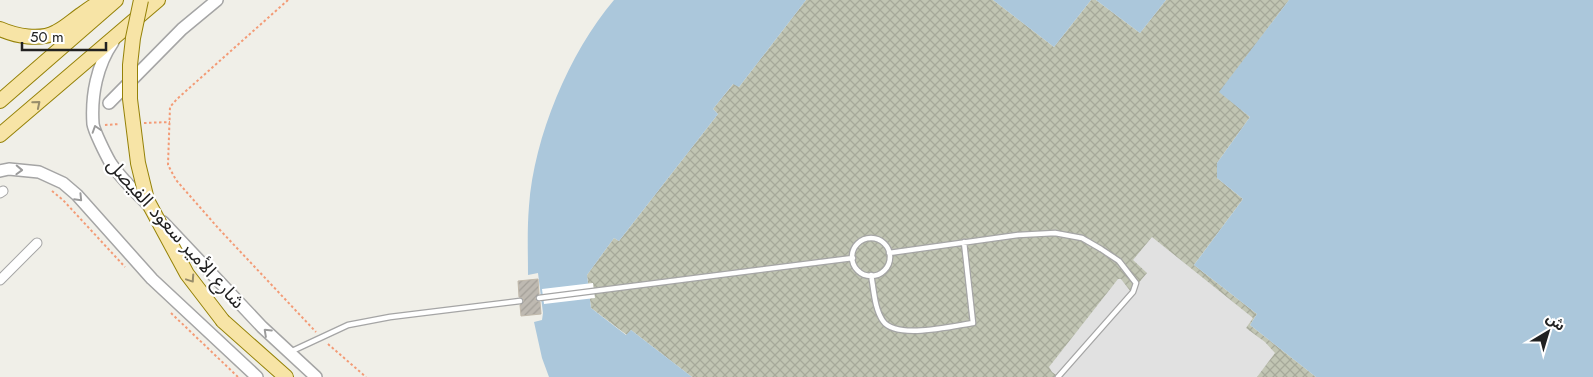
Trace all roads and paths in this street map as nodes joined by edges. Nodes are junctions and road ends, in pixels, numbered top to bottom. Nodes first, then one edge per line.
1 (109, 0) edge
2 (116, 0) edge
3 (141, 0) edge
4 (158, 0) edge
5 (217, 0) edge
6 (288, 0) edge
7 (0, 29) edge
8 (117, 36) junction
9 (0, 101) edge
10 (109, 102) dead end
11 (0, 135) edge
12 (0, 171) edge
13 (964, 242) junction
14 (37, 243) dead end
15 (890, 253) junction
16 (853, 258) junction
17 (871, 276) junction
18 (0, 280) edge
19 (540, 298) dead end
20 (520, 301) dead end
21 (321, 338) junction
22 (289, 352) junction
23 (257, 377) edge
24 (286, 377) edge
25 (316, 377) edge
26 (366, 377) edge
27 (1058, 377) edge

1 - 7 main road
2 - 9 main road
3 -> 24 main road, bridge
4 - 8 main road
5 - 10 street
6 - 21 path
11 -> 8 main road
22 -> 8 street, شارع الأمير سعود الفيصل
12 -> 23 street
13 - 15 lane
13 - 17 lane
13 - 27 lane
14 - 18 street
15 - 16 lane
15 - 17 lane
16 - 17 lane
16 - 19 lane
20 - 21 lane
21 - 22 lane
21 - 26 path
22 - 25 street, شارع الأمير سعود الفيصل

